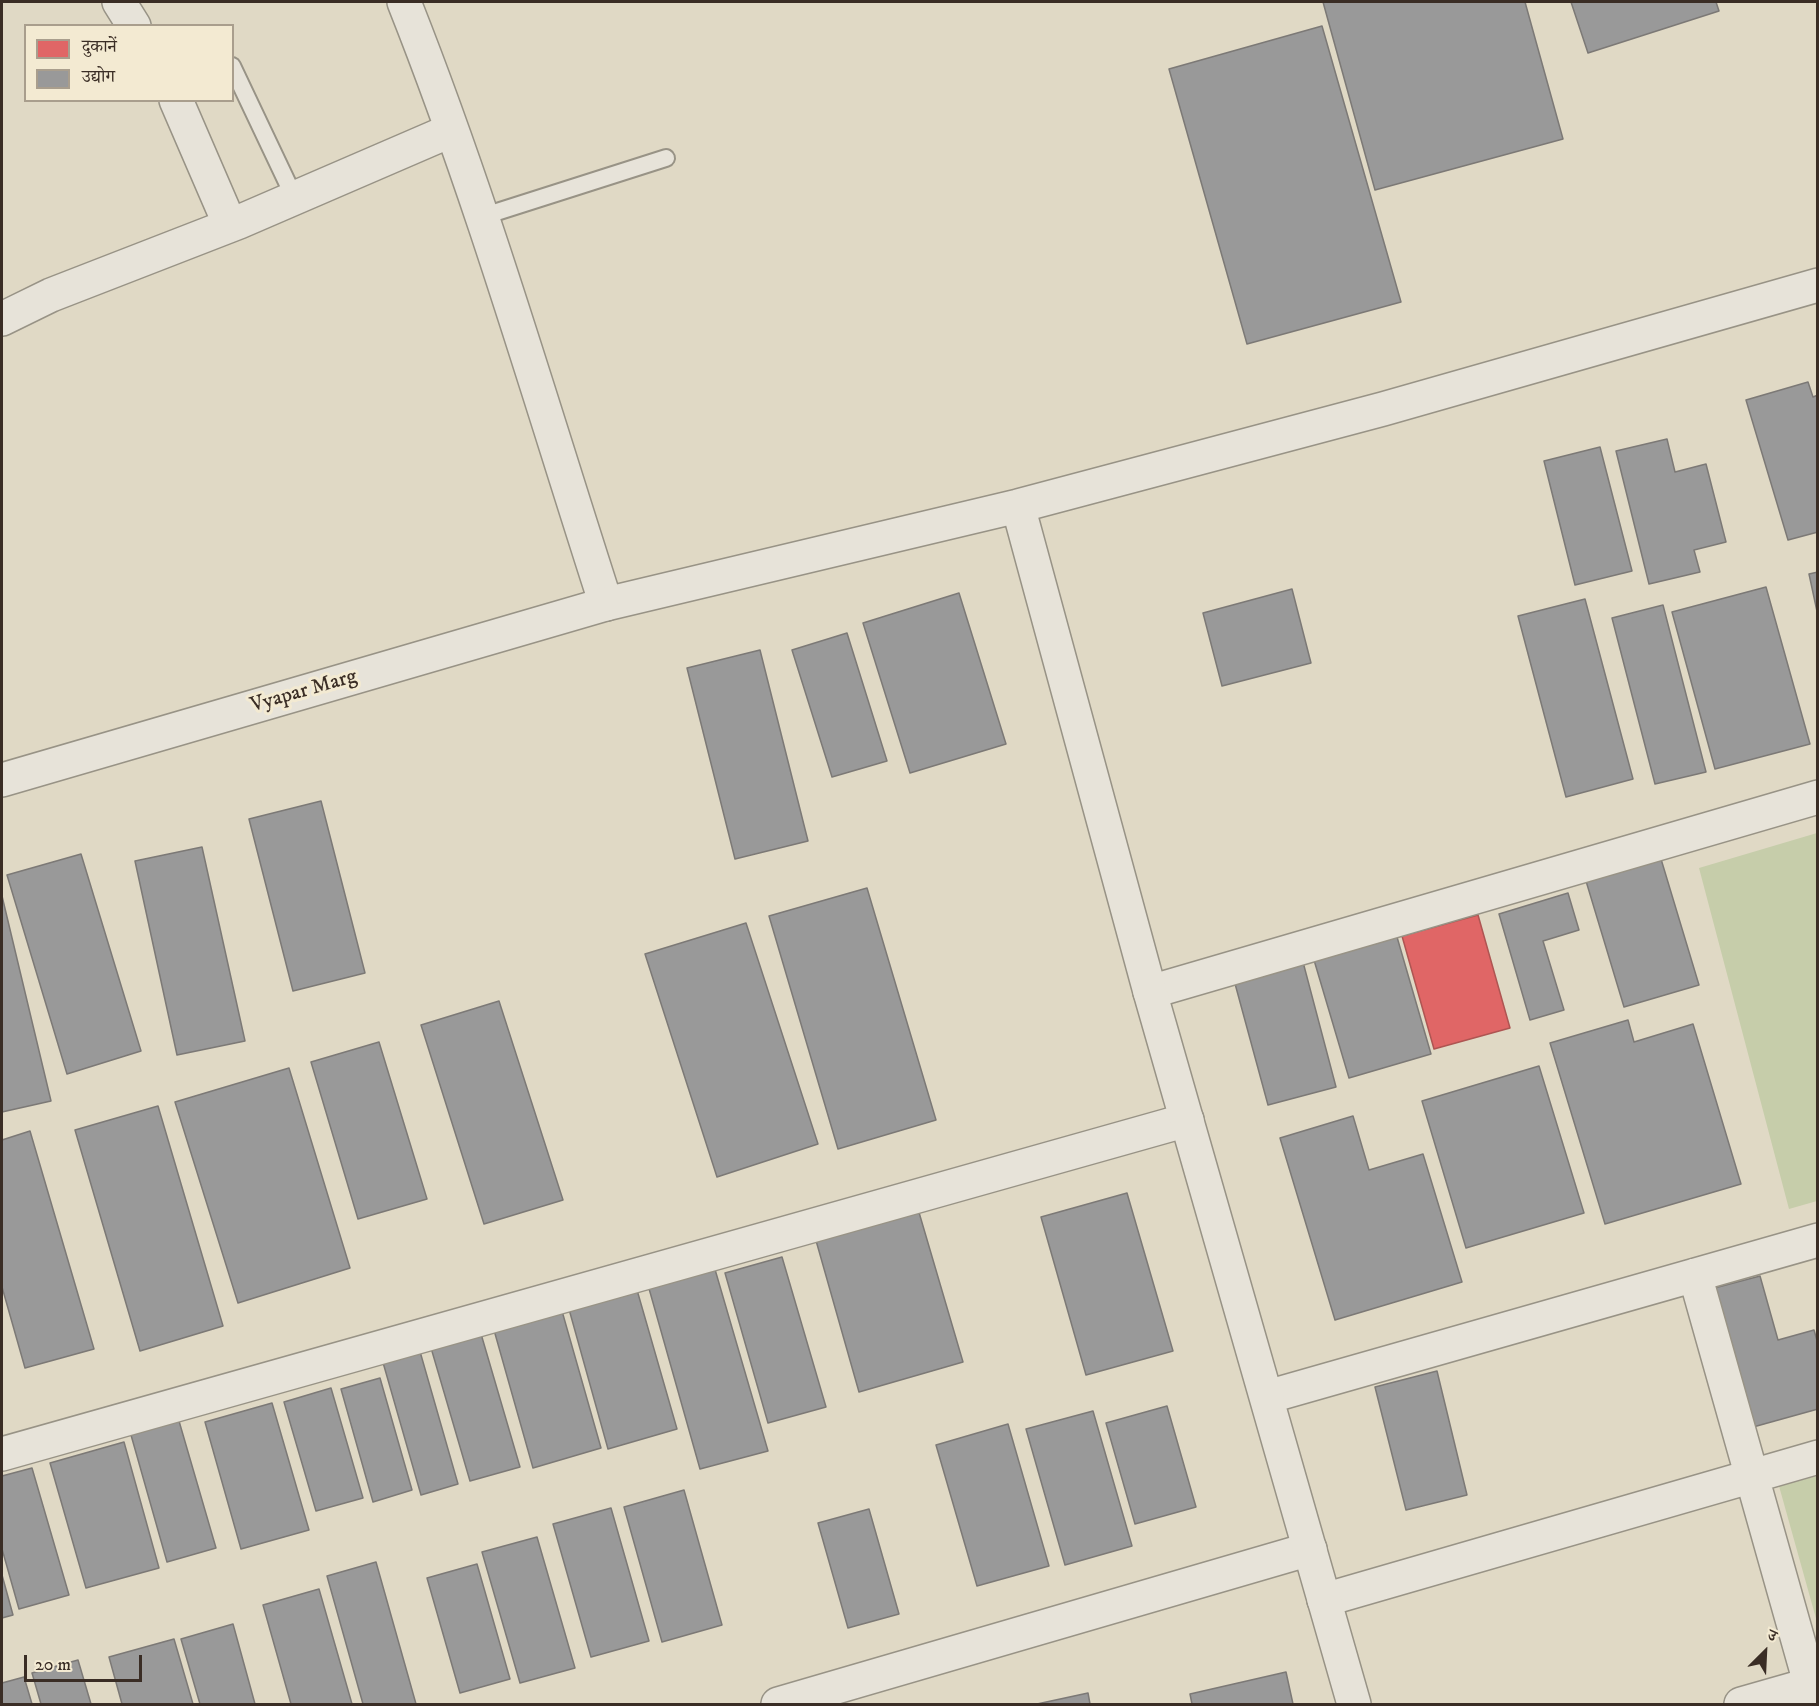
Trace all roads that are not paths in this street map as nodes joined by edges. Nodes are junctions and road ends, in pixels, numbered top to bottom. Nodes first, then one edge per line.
1 (119, 2) edge
2 (404, 2) edge
3 (133, 24) edge
4 (234, 70) edge
5 (177, 102) edge
6 (452, 130) junction
7 (666, 158) dead end
8 (295, 199) junction
9 (481, 217) junction
10 (230, 225) junction
11 (1818, 285) edge
12 (2, 319) edge
13 (1018, 506) junction
14 (606, 604) junction
15 (2, 780) edge
16 (1818, 797) edge
17 (1150, 992) junction
18 (1187, 1120) junction
19 (1818, 1240) edge
20 (1695, 1275) junction
21 (1267, 1397) junction
22 (2, 1454) edge
23 (1818, 1457) edge
24 (1751, 1476) junction
25 (1310, 1549) junction
26 (1324, 1599) junction
27 (1814, 1690) edge
28 (778, 1704) edge
29 (1354, 1704) edge
30 (1741, 1704) edge

1 - 3 street
2 - 6 street
4 - 8 lane
5 - 10 street
6 - 8 street
6 - 9 street
7 - 9 lane
8 - 10 street
9 - 14 street
10 - 12 street
11 - 13 street, Vyapar Marg
13 - 14 street, Vyapar Marg
13 - 17 street
14 - 15 street, Vyapar Marg
16 - 17 street
17 - 18 street
18 - 21 street
18 - 22 street
19 - 20 street
20 - 21 street
20 - 24 street
21 - 25 street
23 - 24 street
24 - 26 street
24 - 27 street
25 - 26 street
25 - 28 street
26 - 29 street
27 - 30 street

